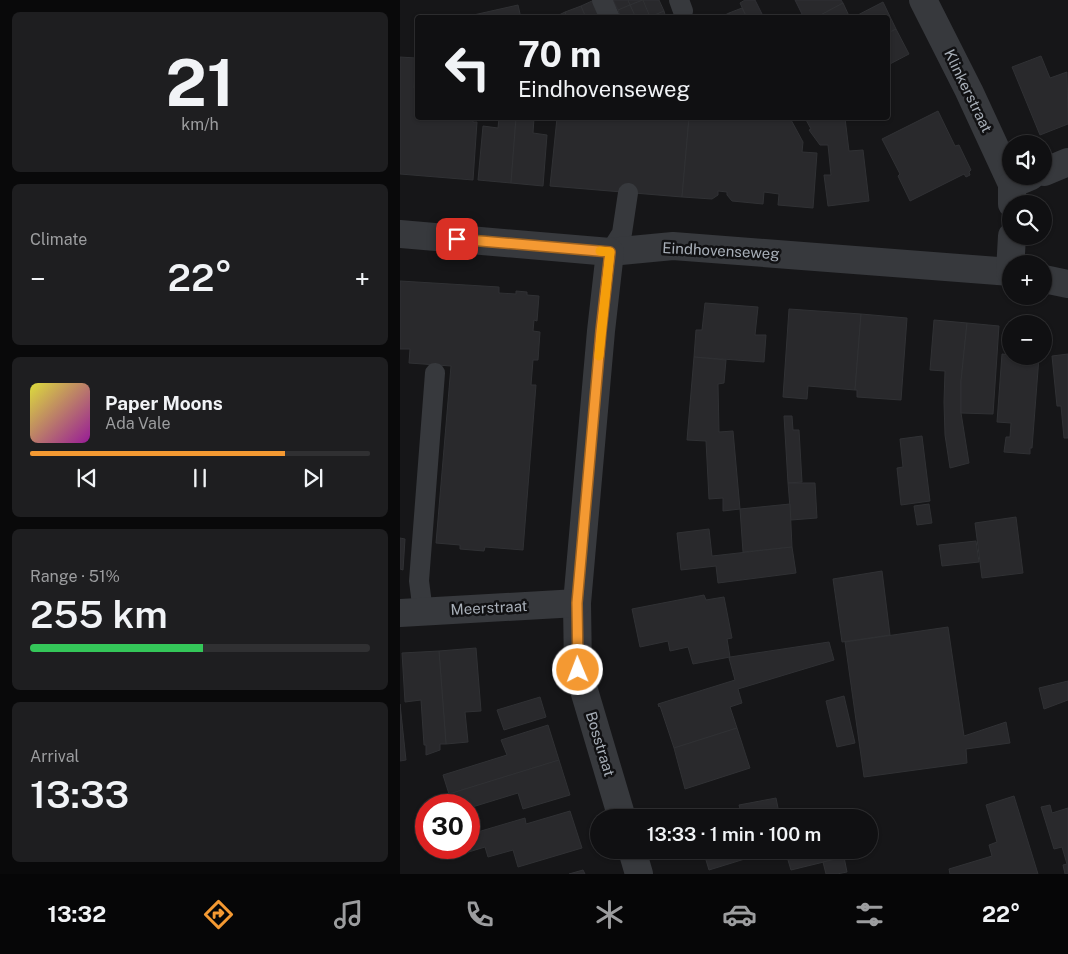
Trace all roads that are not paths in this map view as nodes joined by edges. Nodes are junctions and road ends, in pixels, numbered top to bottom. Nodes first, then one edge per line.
1 (602, 0) edge
2 (923, 0) edge
3 (609, 15) edge
4 (1068, 162) edge
5 (1052, 169) edge
6 (1019, 188) edge
7 (628, 193) dead end
8 (400, 234) edge
9 (610, 252) junction
10 (1002, 271) edge
11 (1052, 281) edge
12 (1068, 284) edge
13 (435, 374) dead end
14 (577, 603) junction
15 (411, 612) edge
16 (619, 809) edge
17 (635, 859) edge
18 (640, 874) edge

1 - 3 lane
2 - 6 street, Klinkerstraat
4 - 5 street
7 - 9 lane
8 - 9 street, Eindhovenseweg
9 - 10 street, Eindhovenseweg
9 - 14 street, Bosstraat
11 - 12 street
13 - 15 lane
14 - 15 street, Meerstraat
14 - 16 street, Bosstraat
17 - 18 street

